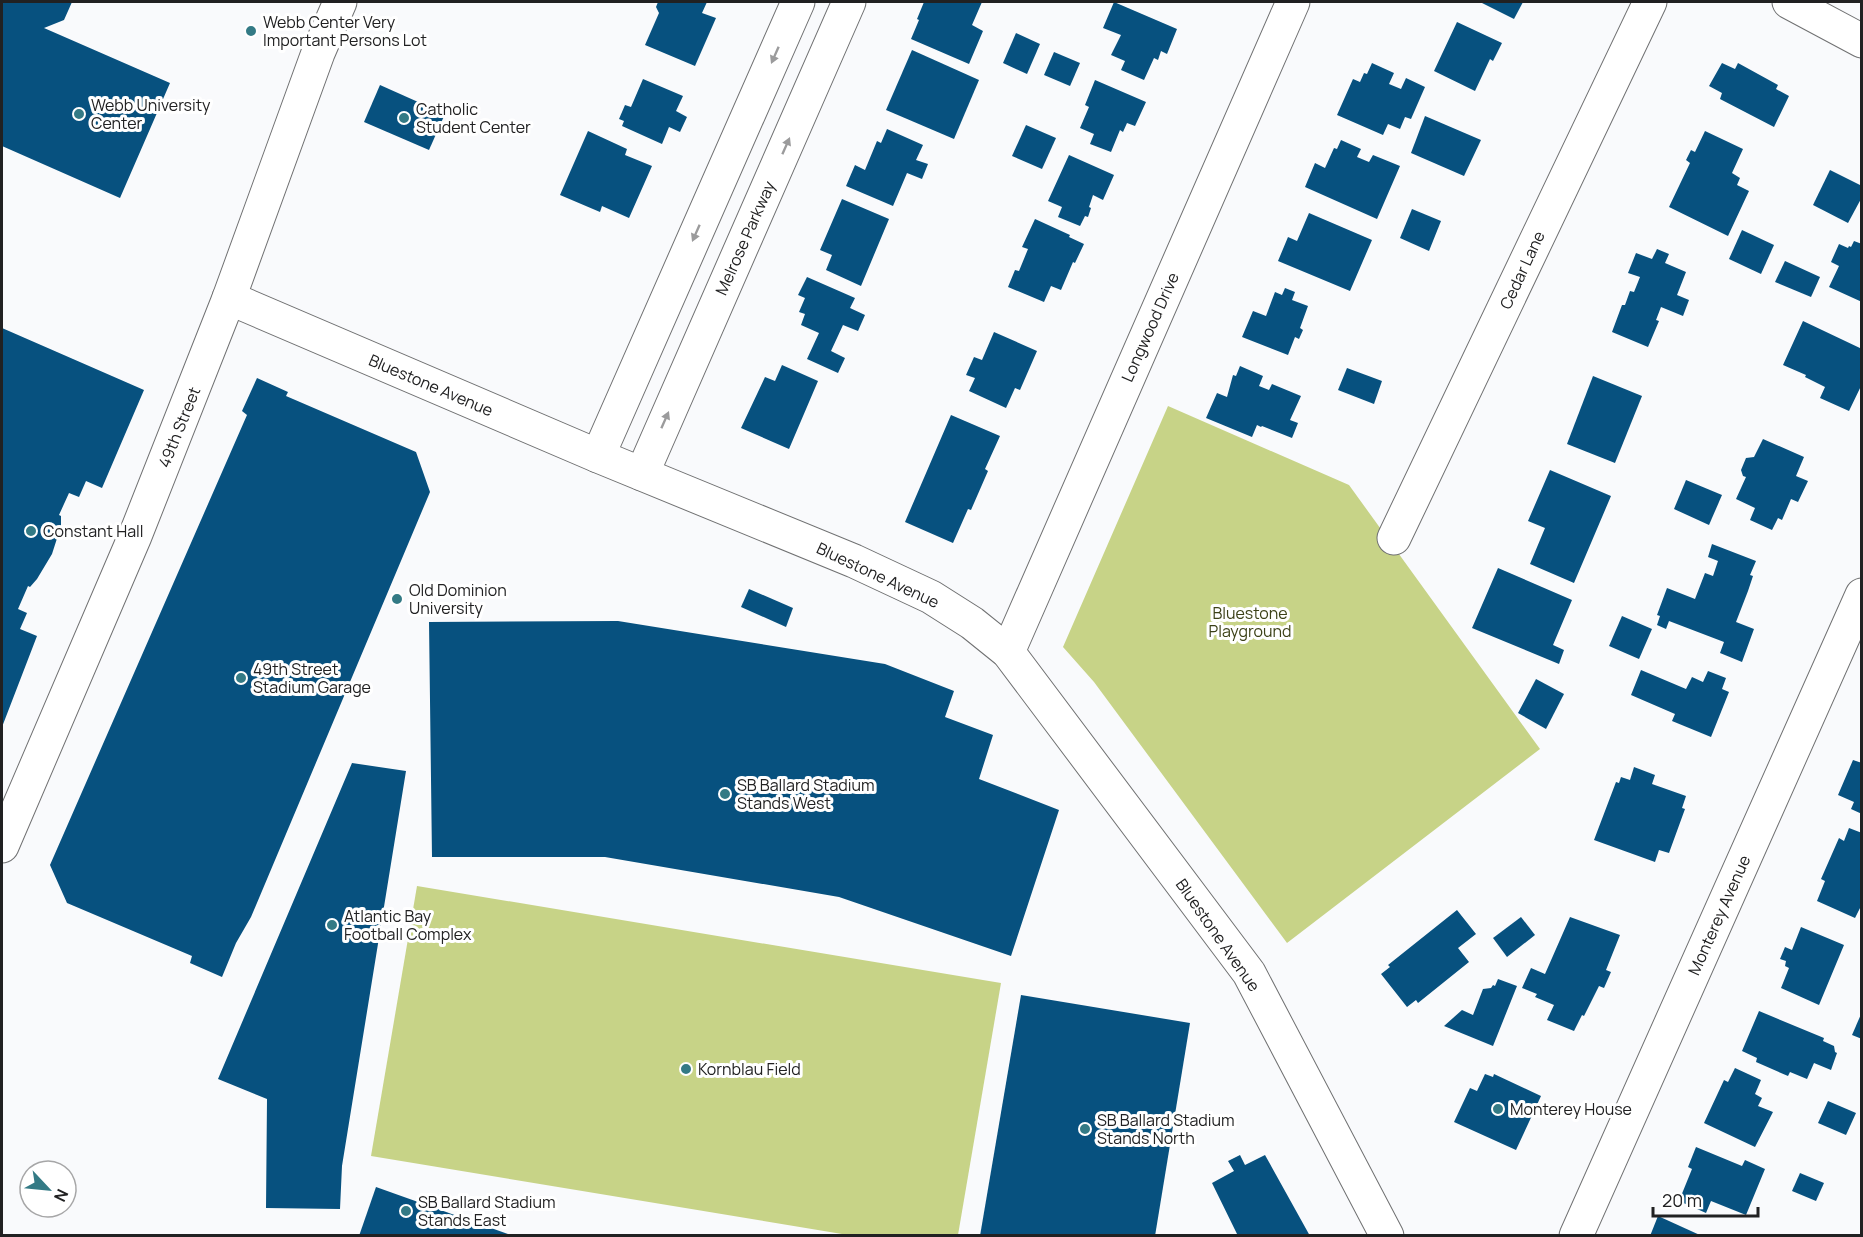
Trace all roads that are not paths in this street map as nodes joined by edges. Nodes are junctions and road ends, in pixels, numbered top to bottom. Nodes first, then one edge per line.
1 (340, 2) edge
2 (798, 2) edge
3 (849, 2) edge
4 (1293, 2) edge
5 (1650, 2) edge
6 (1789, 2) edge
7 (1862, 41) edge
8 (229, 298) junction
9 (598, 456) junction
10 (642, 474) junction
11 (1394, 538) dead end
12 (1862, 595) edge
13 (1008, 652) junction
14 (2, 846) edge
15 (1388, 1236) edge
16 (1576, 1236) edge

1 - 8 street, 49th Street
2 -> 9 street
10 -> 3 street, Melrose Parkway
4 - 13 street, Longwood Drive
5 - 11 street, Cedar Lane
6 - 7 street
8 - 9 street, Bluestone Avenue
8 - 14 street, 49th Street
9 - 10 street, Bluestone Avenue
10 - 13 street, Bluestone Avenue
12 - 16 street, Monterey Avenue
13 - 15 street, Bluestone Avenue

